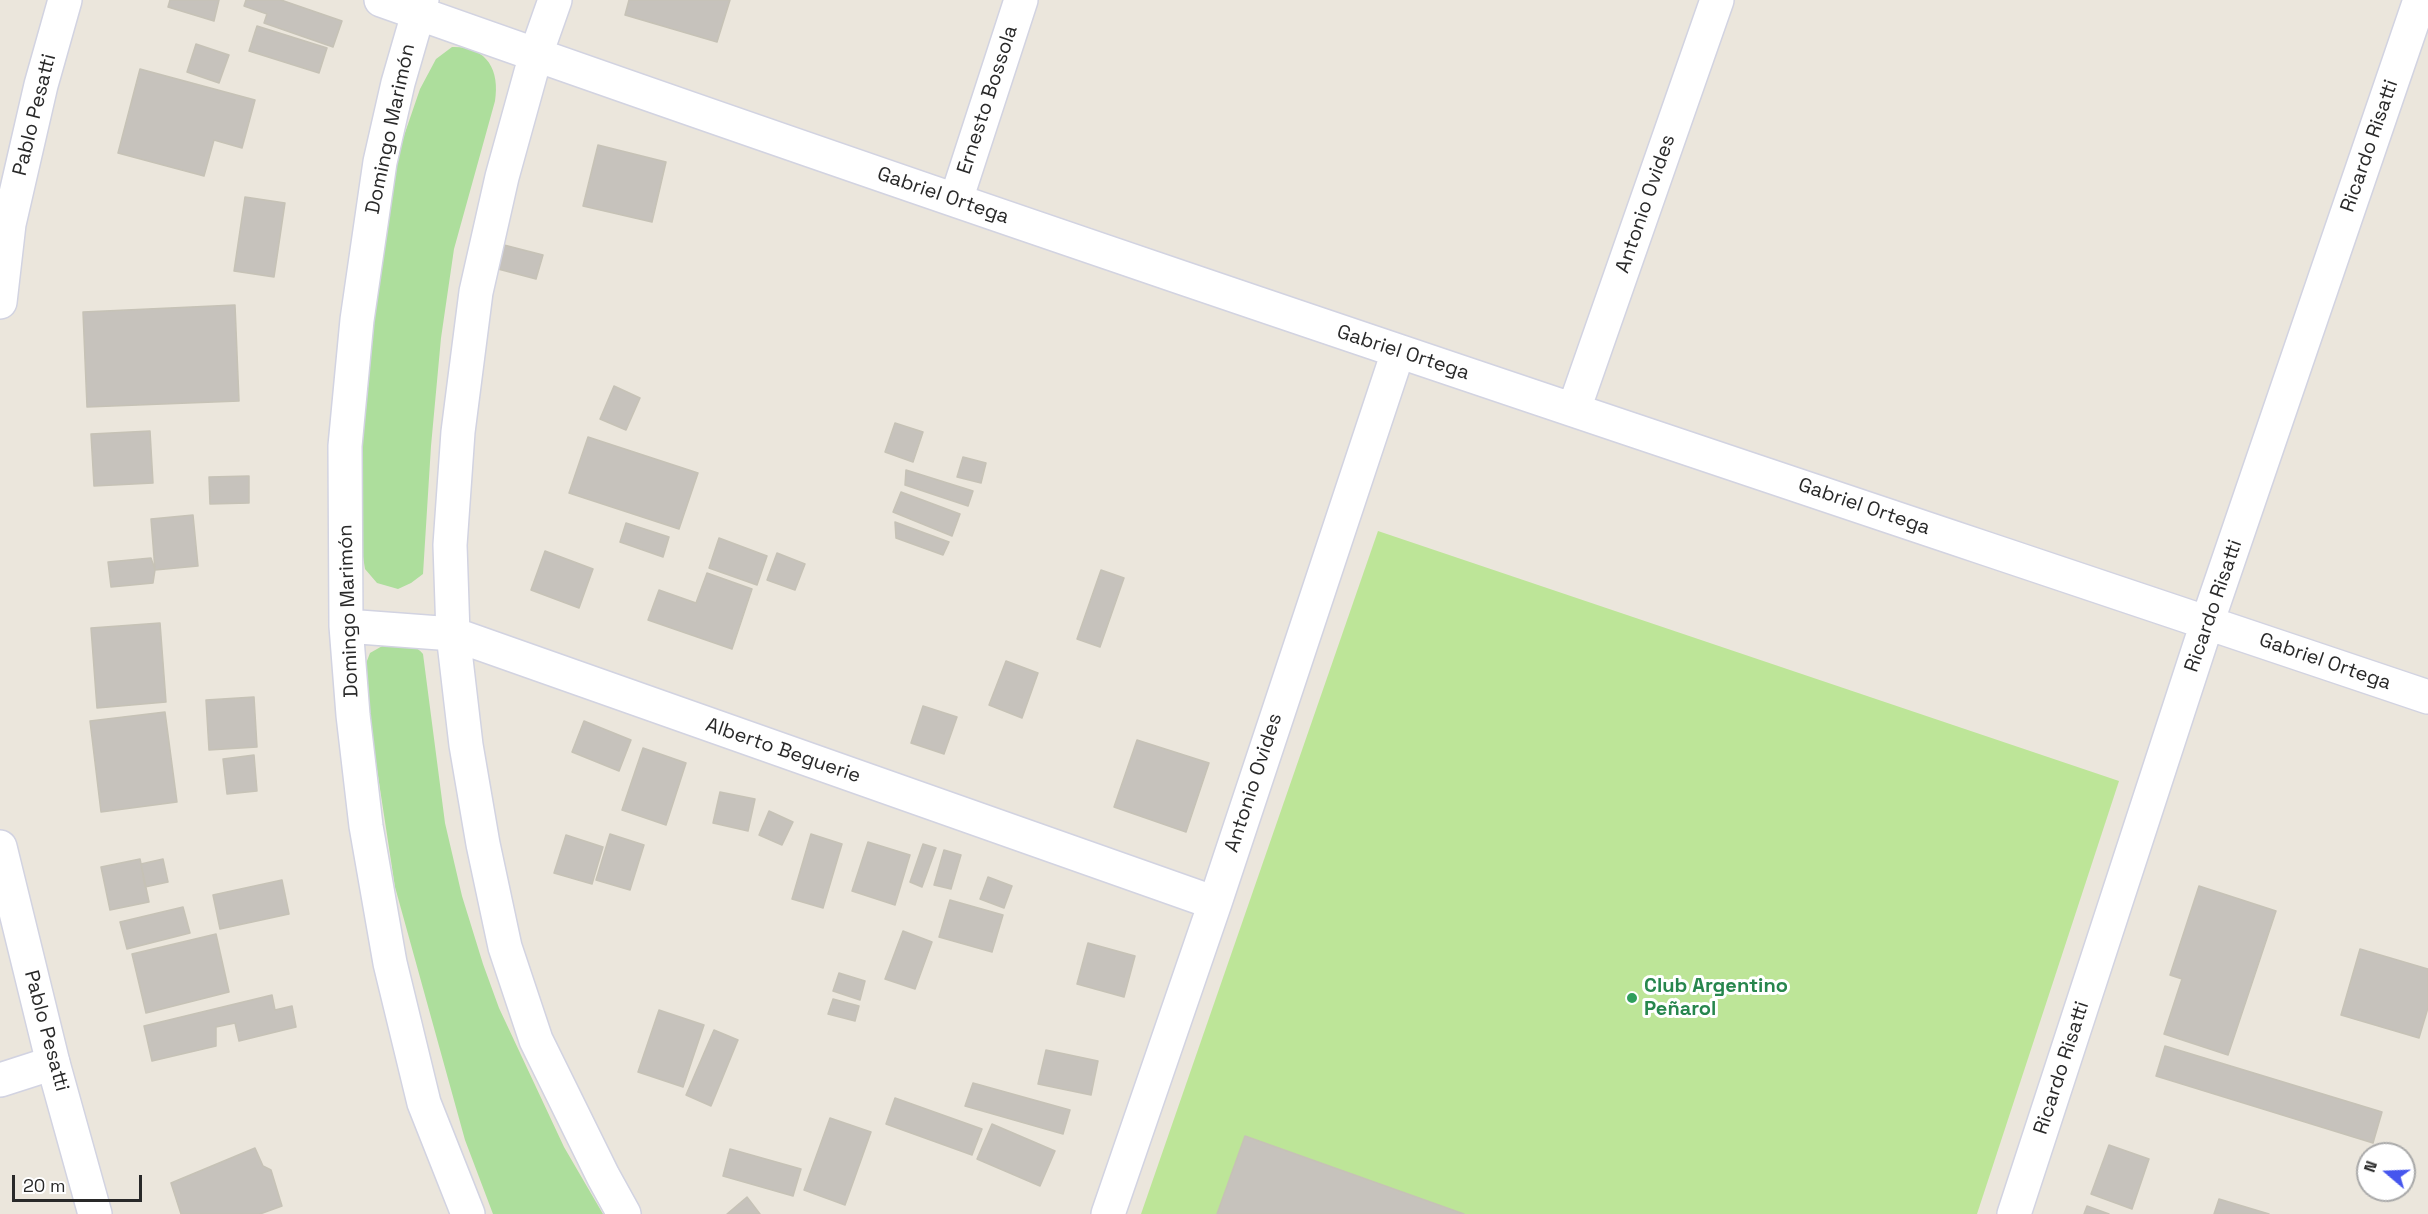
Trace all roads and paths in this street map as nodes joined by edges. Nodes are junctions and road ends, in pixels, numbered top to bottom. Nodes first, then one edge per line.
1 (64, 0) edge
2 (381, 0) edge
3 (555, 0) edge
4 (1020, 0) edge
5 (1717, 0) edge
6 (2420, 0) edge
7 (420, 7) edge
8 (536, 54) junction
9 (956, 200) junction
10 (0, 302) edge
11 (1398, 352) junction
12 (1574, 409) junction
13 (2208, 623) junction
14 (346, 626) junction
15 (453, 634) junction
16 (2428, 697) edge
17 (0, 847) edge
18 (1215, 903) junction
19 (53, 1063) junction
20 (0, 1080) edge
21 (95, 1214) edge
22 (468, 1214) edge
23 (624, 1214) edge
24 (1108, 1214) edge
25 (2014, 1214) edge

1 - 10 street, Pablo Pesatti
2 - 7 street, Gabriel Ortega
3 - 8 street
4 - 9 street, Ernesto Bossola
5 - 12 street, Antonio Ovides
6 - 13 street, Ricardo Risatti
7 - 8 street, Gabriel Ortega
7 - 14 street, Domingo Marimón
8 - 9 street, Gabriel Ortega
8 - 15 street
9 - 11 street, Gabriel Ortega
11 - 12 street, Gabriel Ortega
11 - 18 street, Antonio Ovides
12 - 13 street, Gabriel Ortega
13 - 16 street, Gabriel Ortega
13 - 25 street, Ricardo Risatti
14 - 15 street, Alberto Beguerie
14 - 22 street, Domingo Marimón
15 - 18 street, Alberto Beguerie
15 - 23 street
17 - 19 street, Pablo Pesatti
18 - 24 street, Antonio Ovides
19 - 20 street
19 - 21 street, Pablo Pesatti

